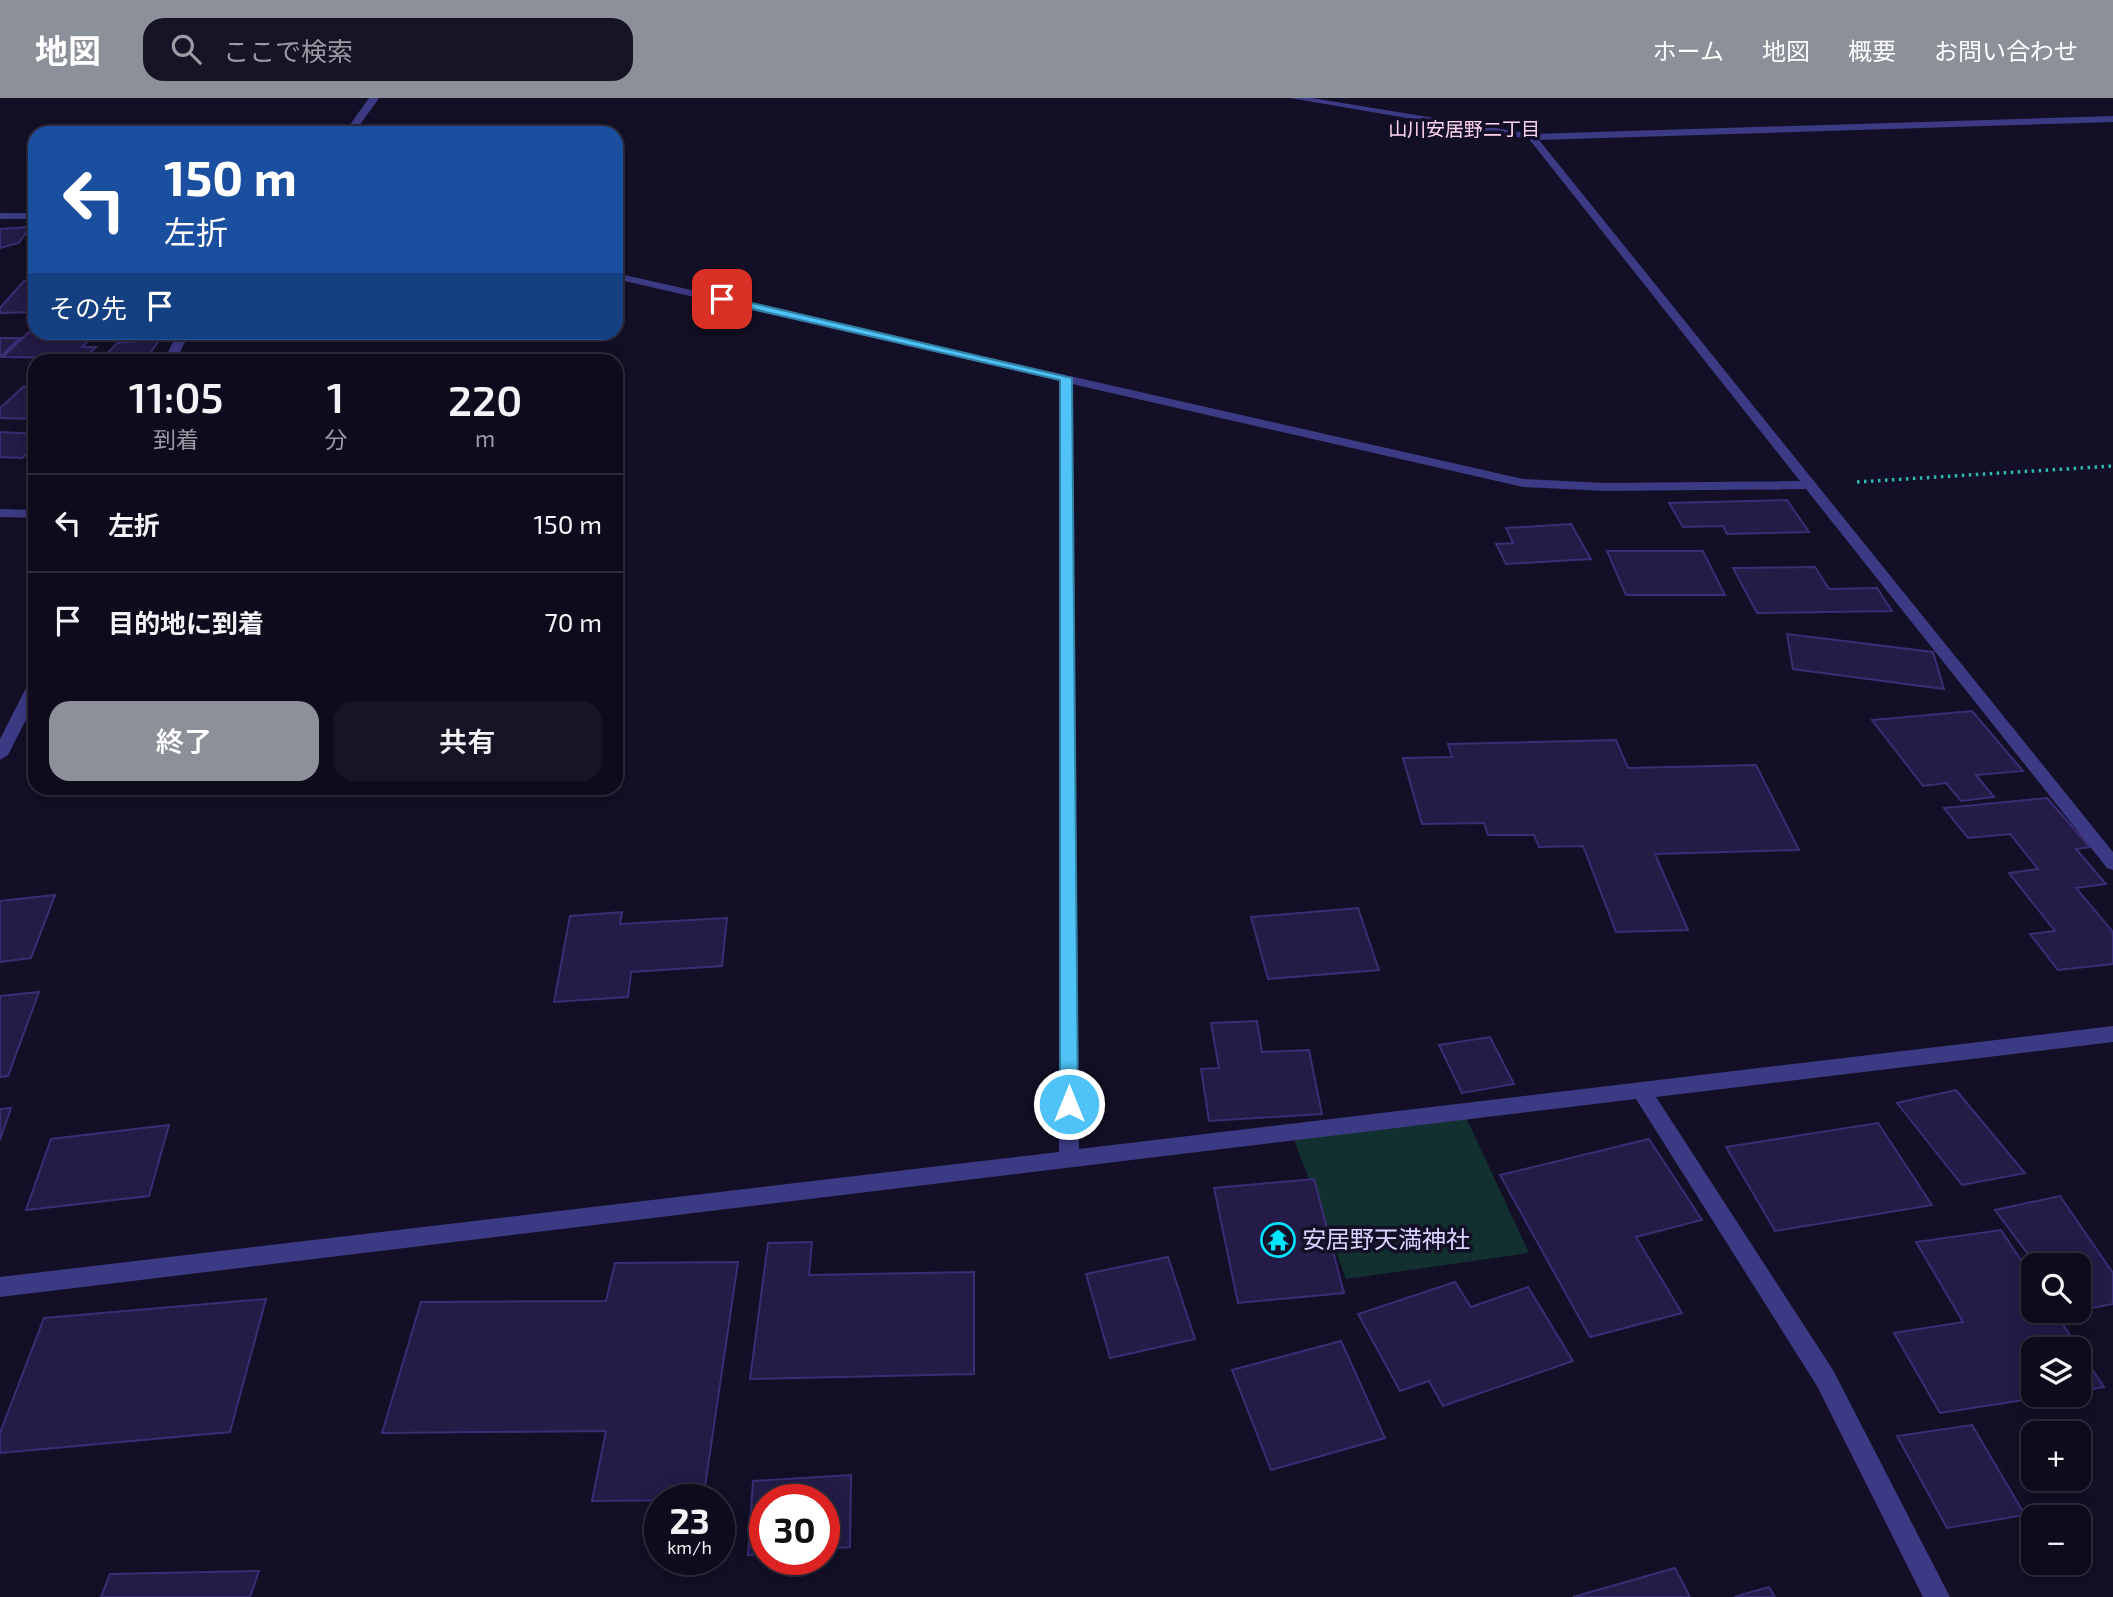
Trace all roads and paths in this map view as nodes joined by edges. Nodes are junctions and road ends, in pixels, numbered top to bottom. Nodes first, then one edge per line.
1 (374, 98) edge
2 (1295, 98) edge
3 (2113, 120) edge
4 (354, 126) edge
5 (1532, 138) junction
6 (0, 216) edge
7 (28, 216) edge
8 (623, 278) edge
9 (1066, 378) junction
10 (2113, 466) edge
11 (1811, 485) junction
12 (0, 513) edge
13 (28, 514) edge
14 (28, 700) edge
15 (0, 755) edge
16 (2113, 864) edge
17 (2113, 1034) edge
18 (1643, 1092) junction
19 (1069, 1160) junction
20 (0, 1287) edge
21 (1937, 1597) edge

1 - 4 street
2 - 5 street
3 - 5 street
5 - 11 street
6 - 7 street
8 - 9 street
9 - 11 street
9 - 19 street
10 - 11 path
11 - 16 street
12 - 13 street
14 - 15 street
17 - 18 street
18 - 19 street
18 - 21 street
19 - 20 street

